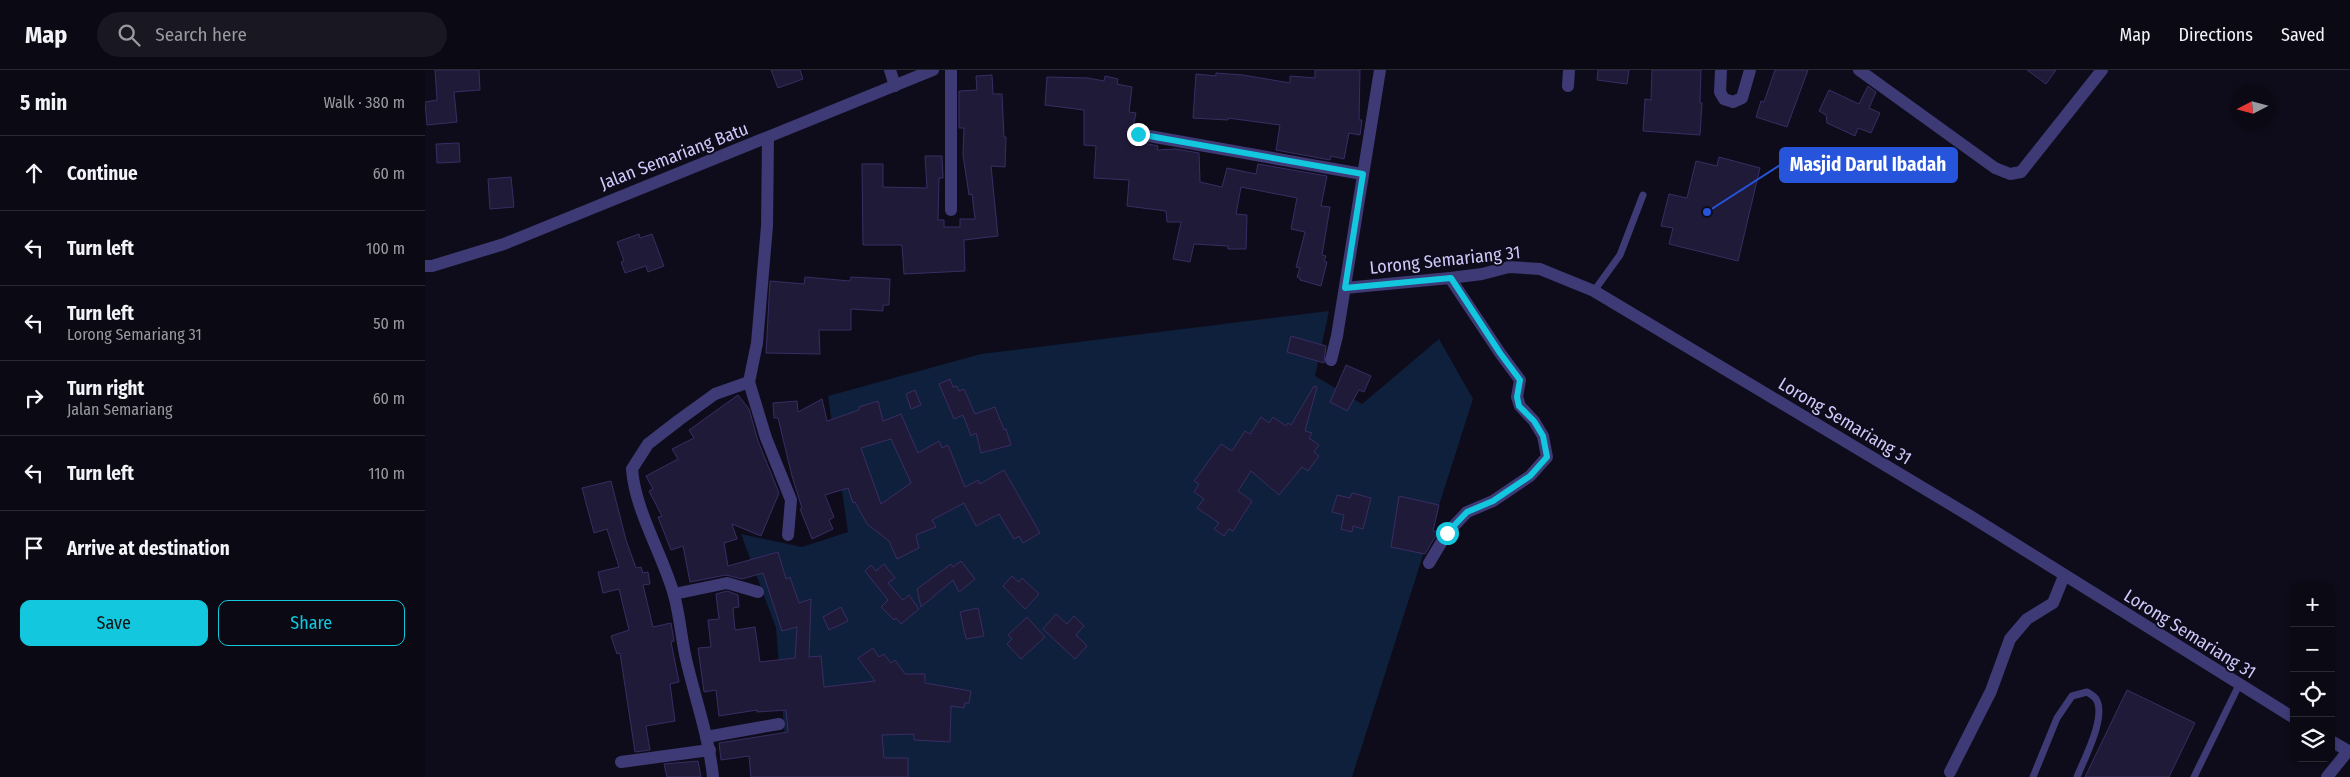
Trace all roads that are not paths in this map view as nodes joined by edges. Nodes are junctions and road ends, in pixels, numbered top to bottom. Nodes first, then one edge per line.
1 (890, 70) edge
2 (933, 70) edge
3 (951, 70) edge
4 (1380, 70) edge
5 (1569, 70) edge
6 (1721, 70) edge
7 (1750, 70) edge
8 (1859, 70) edge
9 (2102, 70) edge
10 (895, 86) junction
11 (1568, 86) dead end
12 (1138, 134) dead end
13 (768, 138) junction
14 (1363, 174) junction
15 (1643, 195) dead end
16 (951, 210) dead end
17 (425, 266) edge
18 (1451, 278) junction
19 (1345, 288) junction
20 (1594, 291) junction
21 (1331, 360) dead end
22 (749, 382) junction
23 (788, 535) dead end
24 (1429, 563) dead end
25 (2064, 576) junction
26 (758, 592) dead end
27 (674, 594) junction
28 (2239, 685) junction
29 (2292, 717) edge
30 (779, 724) dead end
31 (707, 737) junction
32 (2335, 743) edge
33 (710, 750) junction
34 (2349, 752) edge
35 (621, 762) dead end
36 (1950, 772) dead end
37 (713, 777) edge
38 (2033, 777) edge
39 (2077, 777) edge
40 (2195, 777) edge
41 (2327, 777) edge

1 - 10 street
2 - 10 street, Jalan Semariang Batu
3 - 16 street
4 - 14 street
5 - 11 street
6 - 7 street
8 - 9 street
10 - 13 street, Jalan Semariang Batu
12 - 14 street
13 - 17 street, Jalan Semariang Batu
13 - 22 street
14 - 19 street
15 - 20 lane
18 - 19 street, Lorong Semariang 31
18 - 20 street, Lorong Semariang 31
18 - 24 street
19 - 21 street
20 - 25 street, Lorong Semariang 31
22 - 23 street
22 - 27 street
25 - 28 street, Lorong Semariang 31
25 - 36 street
26 - 27 street
27 - 31 street
28 - 29 street, Lorong Semariang 31
28 - 40 lane
30 - 31 street
31 - 33 street
32 - 34 street
33 - 35 street
33 - 37 street
34 - 41 street
38 - 39 lane

